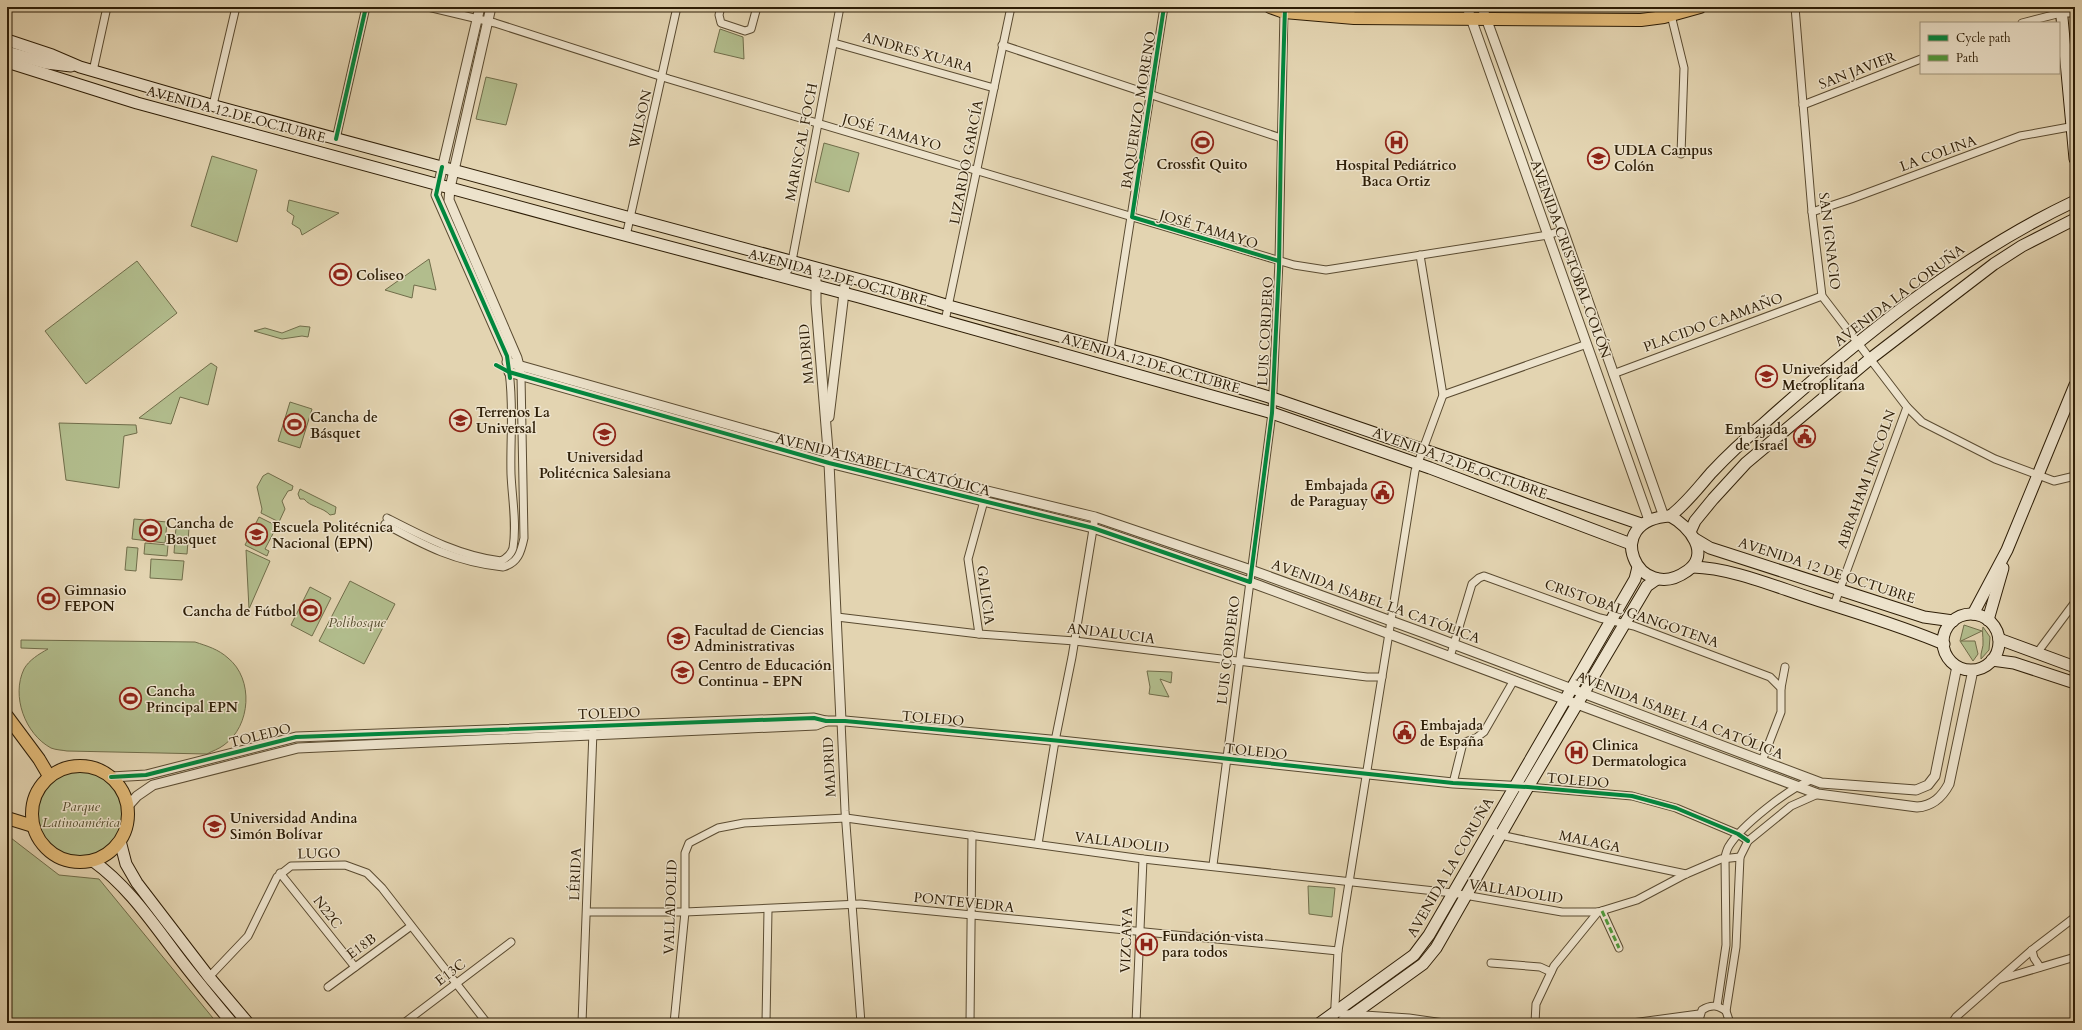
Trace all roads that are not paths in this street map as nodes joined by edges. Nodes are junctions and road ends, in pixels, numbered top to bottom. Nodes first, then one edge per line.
1 (106, 7) edge
2 (236, 7) edge
3 (366, 7) edge
4 (428, 7) edge
5 (480, 7) edge
6 (491, 7) edge
7 (721, 7) edge
8 (757, 7) edge
9 (840, 7) edge
10 (1010, 7) edge
11 (1164, 7) edge
12 (1270, 7) edge
13 (1467, 7) edge
14 (1482, 7) edge
15 (1700, 7) edge
16 (1795, 7) edge
17 (675, 8) edge
18 (1284, 10) edge
19 (2061, 10) edge
20 (2075, 13) edge
21 (1671, 15) junction
22 (477, 19) junction
23 (1470, 19) junction
24 (1486, 19) junction
25 (488, 21) junction
26 (2025, 22) edge
27 (7, 40) edge
28 (834, 43) junction
29 (1002, 45) junction
30 (7, 47) edge
31 (7, 52) edge
32 (1920, 59) edge
33 (7, 62) edge
34 (7, 66) edge
35 (60, 66) junction
36 (80, 67) junction
37 (28, 68) junction
38 (93, 71) junction
39 (663, 77) junction
40 (994, 88) junction
41 (1152, 96) junction
42 (213, 105) junction
43 (1803, 105) junction
44 (177, 114) junction
45 (817, 124) junction
46 (2074, 126) edge
47 (295, 128) junction
48 (268, 138) junction
49 (1280, 138) junction
50 (336, 139) junction
51 (1681, 154) dead end
52 (2075, 159) edge
53 (442, 167) junction
54 (454, 170) junction
55 (978, 171) junction
56 (438, 185) junction
57 (450, 188) junction
58 (2075, 201) edge
59 (1812, 212) junction
60 (1132, 217) junction
61 (631, 218) junction
62 (2075, 219) edge
63 (1564, 230) junction
64 (1548, 235) junction
65 (626, 236) junction
66 (1420, 255) junction
67 (792, 261) junction
68 (1279, 261) junction
69 (816, 268) junction
70 (778, 276) junction
71 (846, 276) junction
72 (815, 286) junction
73 (843, 293) junction
74 (1822, 296) junction
75 (949, 306) junction
76 (945, 321) junction
77 (1858, 342) junction
78 (1587, 344) junction
79 (1110, 350) junction
80 (1870, 359) junction
81 (507, 362) junction
82 (520, 366) junction
83 (509, 372) junction
84 (1614, 374) junction
85 (521, 376) junction
86 (2075, 385) edge
87 (1443, 395) junction
88 (1793, 397) junction
89 (1272, 398) junction
90 (1907, 407) junction
91 (1806, 412) junction
92 (1272, 413) junction
93 (827, 438) junction
94 (1423, 449) junction
95 (829, 453) junction
96 (829, 463) junction
97 (1417, 463) junction
98 (2038, 476) junction
99 (2075, 476) edge
100 (987, 490) junction
101 (984, 501) junction
102 (1095, 517) junction
103 (1667, 517) junction
104 (386, 521) dead end
105 (1645, 522) junction
106 (393, 525) junction
107 (1093, 528) junction
108 (1693, 536) junction
109 (1631, 544) junction
110 (2007, 550) junction
111 (510, 555) junction
112 (517, 559) junction
113 (1693, 567) junction
114 (1638, 568) junction
115 (1251, 570) junction
116 (1656, 578) junction
117 (1250, 582) junction
118 (1839, 591) junction
119 (2075, 602) edge
120 (1834, 605) junction
121 (1974, 614) junction
122 (837, 616) junction
123 (1610, 620) junction
124 (1988, 620) junction
125 (1391, 621) junction
126 (1953, 621) junction
127 (1626, 623) junction
128 (979, 634) junction
129 (1389, 634) junction
130 (1999, 638) junction
131 (1075, 641) junction
132 (1454, 644) junction
133 (1944, 644) junction
134 (2037, 653) junction
135 (1450, 657) junction
136 (1992, 660) junction
137 (1239, 661) junction
138 (1957, 666) junction
139 (2074, 667) edge
140 (1785, 668) dead end
141 (1973, 670) junction
142 (1382, 676) junction
143 (1514, 680) junction
144 (2073, 681) edge
145 (1571, 688) junction
146 (1781, 688) junction
147 (1583, 694) junction
148 (1565, 700) junction
149 (1578, 704) junction
150 (7, 716) edge
151 (841, 721) junction
152 (593, 730) junction
153 (1055, 741) junction
154 (1227, 759) junction
155 (1762, 762) junction
156 (1365, 774) junction
157 (49, 776) junction
158 (111, 777) junction
159 (1811, 780) junction
160 (1453, 784) junction
161 (1528, 786) junction
162 (1798, 786) junction
163 (1514, 787) junction
164 (1818, 794) junction
165 (1783, 796) junction
166 (128, 806) junction
167 (1791, 806) junction
168 (7, 818) edge
169 (846, 818) junction
170 (33, 826) junction
171 (1490, 829) junction
172 (1738, 834) junction
173 (972, 835) junction
174 (1500, 835) junction
175 (120, 841) junction
176 (1748, 841) junction
177 (1038, 844) junction
178 (1740, 856) junction
179 (1725, 857) junction
180 (1142, 859) junction
181 (93, 861) junction
182 (1213, 865) junction
183 (280, 873) junction
184 (1686, 874) junction
185 (1348, 880) junction
186 (1453, 893) junction
187 (1467, 896) junction
188 (853, 904) junction
189 (768, 910) junction
190 (587, 912) junction
191 (685, 912) junction
192 (1600, 912) junction
193 (972, 916) junction
194 (2075, 916) edge
195 (411, 926) junction
196 (1139, 933) junction
197 (511, 942) dead end
198 (1619, 948) dead end
199 (2032, 950) junction
200 (1338, 951) junction
201 (2075, 957) edge
202 (1491, 964) dead end
203 (355, 967) junction
204 (2040, 967) junction
205 (1551, 972) junction
206 (209, 977) junction
207 (1997, 980) junction
208 (456, 984) junction
209 (328, 987) dead end
210 (1717, 1006) junction
211 (1726, 1011) junction
212 (1699, 1014) junction
213 (1354, 1015) junction
214 (1335, 1018) edge
215 (1409, 1021) edge
216 (232, 1023) edge
217 (248, 1023) edge
218 (404, 1023) edge
219 (486, 1023) edge
220 (582, 1023) edge
221 (674, 1023) edge
222 (766, 1023) edge
223 (861, 1023) edge
224 (970, 1023) edge
225 (1136, 1023) edge
226 (1320, 1023) edge
227 (1340, 1023) edge
228 (1444, 1023) edge
229 (1535, 1023) edge
230 (1632, 1023) edge
231 (1698, 1023) edge
232 (1730, 1023) edge
233 (1952, 1023) edge

1 - 38 street
2 - 42 street
3 - 50 street
4 - 22 street, JOSÉ TAMAYO
5 - 22 street
6 - 25 street
7 - 8 street
9 - 28 street, MARISCAL FOCH
10 - 29 street, LIZARDO GARCÍA
11 - 41 street, BAQUERIZO MORENO
12 - 18 main road
13 - 23 street, AVENIDA CRISTÓBAL COLÓN
14 - 24 street, AVENIDA CRISTÓBAL COLÓN
15 - 21 main road
16 - 43 street, SAN IGNACIO
17 - 39 street, WILSON
18 - 23 main road
18 - 49 street, LUIS CORDERO
19 - 20 street
19 - 26 street
19 - 46 main road
21 - 24 main road
21 - 51 street
22 - 25 street, JOSÉ TAMAYO
22 - 53 street
23 - 24 main road
23 - 64 street, AVENIDA CRISTÓBAL COLÓN
24 - 63 street, AVENIDA CRISTÓBAL COLÓN
25 - 39 street, JOSÉ TAMAYO
25 - 54 street
27 - 36 main road, AVENIDA 12 DE OCTUBRE
28 - 40 street, ANDRES XUARA
28 - 45 street, MARISCAL FOCH
29 - 40 street, LIZARDO GARCÍA
29 - 41 street
30 - 35 main road
31 - 35 main road, AVENIDA 12 DE OCTUBRE
32 - 43 street, SAN JAVIER
33 - 37 main road, AVENIDA 12 DE OCTUBRE
34 - 37 main road, AVENIDA 12 DE OCTUBRE
35 - 36 main road, AVENIDA 12 DE OCTUBRE
36 - 38 main road, AVENIDA 12 DE OCTUBRE
37 - 44 main road, AVENIDA 12 DE OCTUBRE
38 - 42 main road, AVENIDA 12 DE OCTUBRE
39 - 45 street, JOSÉ TAMAYO
39 - 61 street, WILSON
40 - 55 street, LIZARDO GARCÍA
41 - 49 street
41 - 60 street, BAQUERIZO MORENO
42 - 44 main road
42 - 47 main road, AVENIDA 12 DE OCTUBRE
43 - 59 street, SAN IGNACIO
44 - 48 main road, AVENIDA 12 DE OCTUBRE
45 - 55 street, JOSÉ TAMAYO
45 - 67 street, MARISCAL FOCH
46 - 52 main road
46 - 59 street, LA COLINA
47 - 48 main road
47 - 50 main road, AVENIDA 12 DE OCTUBRE
48 - 56 main road, AVENIDA 12 DE OCTUBRE
49 - 68 street, LUIS CORDERO
50 - 53 main road, AVENIDA 12 DE OCTUBRE
53 - 54 main road, AVENIDA 12 DE OCTUBRE
53 - 56 street
54 - 57 street
54 - 61 main road, AVENIDA 12 DE OCTUBRE
55 - 60 street, JOSÉ TAMAYO
55 - 75 street, LIZARDO GARCÍA
56 - 57 main road, AVENIDA 12 DE OCTUBRE
56 - 81 street
57 - 65 main road, AVENIDA 12 DE OCTUBRE
57 - 82 street
58 - 77 main road, AVENIDA LA CORUÑA
59 - 74 street, SAN IGNACIO
60 - 68 street, JOSÉ TAMAYO
60 - 79 street, BAQUERIZO MORENO
61 - 65 street, WILSON
61 - 67 main road, AVENIDA 12 DE OCTUBRE
62 - 80 main road
63 - 64 street, JOSÉ TAMAYO
63 - 84 street, AVENIDA CRISTÓBAL COLÓN
64 - 66 street, JOSÉ TAMAYO
64 - 78 street, AVENIDA CRISTÓBAL COLÓN
65 - 70 main road, AVENIDA 12 DE OCTUBRE
66 - 68 street, JOSÉ TAMAYO
66 - 87 street
67 - 69 main road, AVENIDA 12 DE OCTUBRE
67 - 70 street
68 - 89 street, LUIS CORDERO
69 - 71 main road, AVENIDA 12 DE OCTUBRE
69 - 72 street, MADRID
70 - 72 main road, AVENIDA 12 DE OCTUBRE
71 - 73 street, MADRID
71 - 75 main road, AVENIDA 12 DE OCTUBRE
72 - 73 main road, AVENIDA 12 DE OCTUBRE
72 - 93 street, MADRID
73 - 76 main road, AVENIDA 12 DE OCTUBRE
73 - 93 street, MADRID
74 - 77 street, SAN IGNACIO
74 - 84 street, PLACIDO CAAMAÑO
75 - 76 street, LIZARDO GARCÍA
75 - 79 main road, AVENIDA 12 DE OCTUBRE
76 - 92 main road, AVENIDA 12 DE OCTUBRE
77 - 80 street, SAN IGNACIO
77 - 88 main road, AVENIDA LA CORUÑA
78 - 87 street
78 - 105 street, AVENIDA CRISTÓBAL COLÓN
79 - 89 main road, AVENIDA 12 DE OCTUBRE
80 - 90 street, SAN IGNACIO
80 - 91 main road
81 - 82 street, AVENIDA ISABEL LA CATÓLICA
81 - 83 street
82 - 85 street
82 - 95 street, AVENIDA ISABEL LA CATÓLICA
83 - 85 street, AVENIDA ISABEL LA CATÓLICA
83 - 111 street
84 - 103 street, AVENIDA CRISTÓBAL COLÓN
85 - 96 street, AVENIDA ISABEL LA CATÓLICA
85 - 112 street
86 - 98 main road
87 - 94 street
88 - 91 main road
88 - 103 main road, AVENIDA LA CORUÑA
89 - 92 street, LUIS CORDERO
89 - 94 main road, AVENIDA 12 DE OCTUBRE
90 - 98 street, SAN IGNACIO
90 - 118 street, ABRAHAM LINCOLN
91 - 108 main road
92 - 97 main road, AVENIDA 12 DE OCTUBRE
92 - 115 street, LUIS CORDERO
93 - 95 street, MADRID
94 - 97 street
94 - 105 main road, AVENIDA 12 DE OCTUBRE
95 - 96 street, MADRID
95 - 100 street, AVENIDA ISABEL LA CATÓLICA
96 - 101 street, AVENIDA ISABEL LA CATÓLICA
96 - 122 street, MADRID
97 - 109 main road, AVENIDA 12 DE OCTUBRE
97 - 125 street
98 - 99 street, SAN IGNACIO
98 - 110 main road
100 - 101 street, GALICIA
100 - 102 street, AVENIDA ISABEL LA CATÓLICA
101 - 107 street, AVENIDA ISABEL LA CATÓLICA
101 - 128 street, GALICIA
102 - 107 street
102 - 115 street, AVENIDA ISABEL LA CATÓLICA
103 - 105 main road
103 - 108 main road
104 - 106 street
105 - 109 main road
106 - 111 street
106 - 112 street
107 - 117 street, AVENIDA ISABEL LA CATÓLICA
107 - 131 street
108 - 113 main road
108 - 118 main road, AVENIDA 12 DE OCTUBRE
109 - 114 main road
110 - 121 main road
110 - 124 main road
111 - 112 street
113 - 116 main road
113 - 120 main road
114 - 116 main road
114 - 123 main road, AVENIDA LA CORUÑA
115 - 117 street, LUIS CORDERO
115 - 125 street, AVENIDA ISABEL LA CATÓLICA
116 - 127 main road, AVENIDA LA CORUÑA
117 - 129 street, AVENIDA ISABEL LA CATÓLICA
117 - 137 street, LUIS CORDERO
118 - 120 street, ABRAHAM LINCOLN
118 - 126 main road, AVENIDA 12 DE OCTUBRE
119 - 134 street
120 - 133 main road
121 - 124 main road
121 - 126 main road
122 - 128 street, ANDALUCIA
122 - 151 street, MADRID
123 - 127 street, CRISTOBAL GANGOTENA
123 - 132 street, CRISTOBAL GANGOTENA
123 - 145 main road, AVENIDA LA CORUÑA
124 - 130 main road
125 - 129 street
125 - 132 street, AVENIDA ISABEL LA CATÓLICA
126 - 133 main road
127 - 146 street, CRISTOBAL GANGOTENA
127 - 147 main road, AVENIDA LA CORUÑA
128 - 131 street, ANDALUCIA
129 - 135 street, AVENIDA ISABEL LA CATÓLICA
129 - 142 street
130 - 134 main road
130 - 136 main road
131 - 137 street, ANDALUCIA
131 - 153 street
132 - 135 street, CRISTOBAL GANGOTENA
132 - 145 street, AVENIDA ISABEL LA CATÓLICA
133 - 138 main road
134 - 139 main road
135 - 143 street, AVENIDA ISABEL LA CATÓLICA
136 - 141 main road
136 - 144 main road
137 - 142 street, ANDALUCIA
137 - 154 street, LUIS CORDERO
138 - 141 main road
138 - 159 street, AVENIDA ISABEL LA CATÓLICA
140 - 146 street
141 - 164 street
142 - 156 street
143 - 148 street, AVENIDA ISABEL LA CATÓLICA
143 - 160 street
145 - 147 street, AVENIDA ISABEL LA CATÓLICA
145 - 148 main road, AVENIDA LA CORUÑA
146 - 155 street
147 - 149 main road, AVENIDA LA CORUÑA
147 - 155 street, AVENIDA ISABEL LA CATÓLICA
148 - 149 street, AVENIDA ISABEL LA CATÓLICA
148 - 163 main road, AVENIDA LA CORUÑA
149 - 161 main road, AVENIDA LA CORUÑA
149 - 162 street, AVENIDA ISABEL LA CATÓLICA
150 - 157 main road
151 - 152 street, TOLEDO
151 - 153 street, TOLEDO
151 - 169 street, MADRID
152 - 158 street, TOLEDO
152 - 166 street, TOLEDO
152 - 190 street, LÉRIDA
153 - 154 street, TOLEDO
153 - 177 street
154 - 156 street, TOLEDO
154 - 182 street, LUIS CORDERO
155 - 159 street, AVENIDA ISABEL LA CATÓLICA
156 - 160 street, TOLEDO
156 - 185 street
157 - 158 main road
157 - 170 main road
158 - 166 main road
159 - 162 street
160 - 163 street, TOLEDO
161 - 163 street, TOLEDO
161 - 172 street, TOLEDO
161 - 174 main road, AVENIDA LA CORUÑA
162 - 164 street
162 - 165 street
163 - 171 main road, AVENIDA LA CORUÑA
164 - 167 street
165 - 167 street
165 - 172 street
166 - 175 main road
167 - 176 street
168 - 170 main road
169 - 173 street, VALLADOLID
169 - 188 street, MADRID
169 - 191 street, VALLADOLID
170 - 181 main road
171 - 174 street, MALAGA
171 - 186 main road, AVENIDA LA CORUÑA
172 - 176 street, TOLEDO
172 - 179 street
173 - 177 street, VALLADOLID
173 - 193 street
174 - 184 street, MALAGA
174 - 187 main road, AVENIDA LA CORUÑA
175 - 181 main road
175 - 206 main road
176 - 178 street
177 - 180 street, VALLADOLID
178 - 179 street, VALLADOLID
178 - 211 street
179 - 184 street, VALLADOLID
179 - 210 street
180 - 182 street, VALLADOLID
180 - 196 street, VIZCAYA
181 - 216 main road
182 - 185 street, VALLADOLID
183 - 195 street, LUGO
183 - 203 street, N22C
183 - 206 street, LUGO
184 - 192 street, VALLADOLID
185 - 186 street, VALLADOLID
185 - 200 street
186 - 187 street, VALLADOLID
186 - 214 main road, AVENIDA LA CORUÑA
187 - 192 street, VALLADOLID
187 - 213 main road, AVENIDA LA CORUÑA
188 - 189 street, PONTEVEDRA
188 - 193 street, PONTEVEDRA
188 - 223 street, MADRID
189 - 191 street, PONTEVEDRA
189 - 222 street
190 - 191 street, PONTEVEDRA
190 - 220 street, LÉRIDA
191 - 221 street, VALLADOLID
192 - 198 street
192 - 205 street
193 - 196 street, PONTEVEDRA
193 - 224 street
194 - 199 street
195 - 203 street, E18B
195 - 208 street, LUGO
196 - 200 street, PONTEVEDRA
196 - 225 street, VIZCAYA
197 - 208 street, E13C
199 - 204 street
199 - 207 street
200 - 214 street
201 - 204 street
202 - 205 street
203 - 209 street, E18B
204 - 207 street
205 - 229 street
206 - 217 main road
207 - 233 street
208 - 218 street, E13C
208 - 219 street, LUGO
210 - 211 street
210 - 212 street
211 - 232 street
212 - 230 street
212 - 231 street
213 - 214 street
213 - 215 street
213 - 227 main road, AVENIDA LA CORUÑA
214 - 226 main road, AVENIDA LA CORUÑA
215 - 228 street

